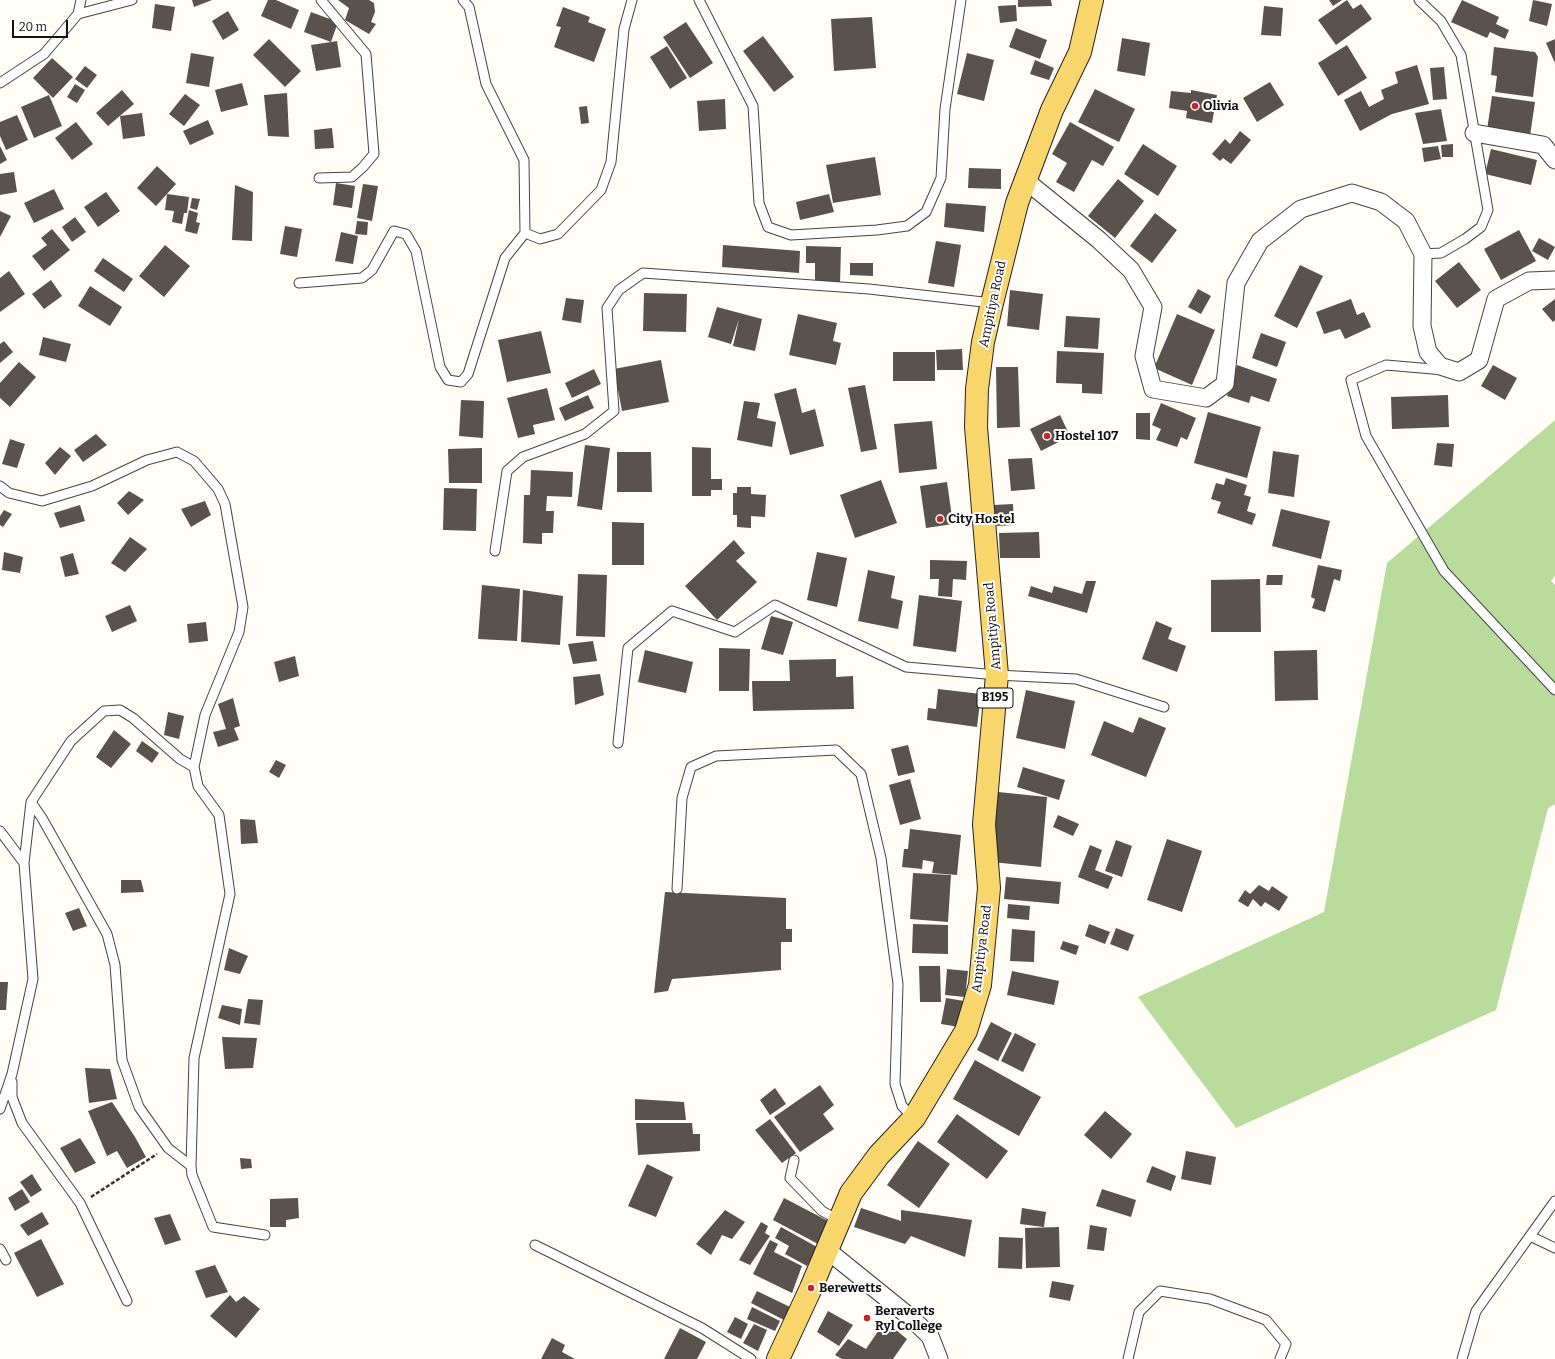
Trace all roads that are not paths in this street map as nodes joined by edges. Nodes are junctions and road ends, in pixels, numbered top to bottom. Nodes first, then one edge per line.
1 (81, 0) edge
2 (132, 0) edge
3 (321, 0) edge
4 (463, 0) edge
5 (632, 0) edge
6 (699, 0) edge
7 (962, 0) edge
8 (1092, 0) edge
9 (1419, 0) edge
10 (78, 14) junction
11 (0, 83) edge
12 (1474, 133) junction
13 (1555, 160) edge
14 (319, 178) dead end
15 (1025, 180) junction
16 (525, 233) junction
17 (1423, 254) junction
18 (1555, 280) edge
19 (299, 283) dead end
20 (992, 303) junction
21 (1459, 372) junction
22 (0, 486) edge
23 (495, 550) dead end
24 (997, 676) junction
25 (1555, 690) edge
26 (1164, 707) dead end
27 (618, 743) dead end
28 (194, 767) junction
29 (31, 802) junction
30 (0, 831) edge
31 (24, 863) junction
32 (678, 889) dead end
33 (12, 1074) junction
34 (0, 1109) edge
35 (914, 1118) junction
36 (794, 1160) dead end
37 (191, 1166) junction
38 (1555, 1201) edge
39 (839, 1220) junction
40 (265, 1235) dead end
41 (1530, 1236) junction
42 (535, 1245) dead end
43 (1555, 1248) edge
44 (0, 1249) edge
45 (827, 1250) junction
46 (6, 1260) dead end
47 (127, 1301) dead end
48 (751, 1359) edge
49 (778, 1359) edge
50 (940, 1359) edge
51 (1128, 1359) edge
52 (1280, 1359) edge
53 (1462, 1359) edge

1 - 10 lane
2 - 10 lane
3 - 14 lane
4 - 16 lane
5 - 16 lane
6 - 7 lane
8 - 15 main road, Ampitiya Road / B195
9 - 12 lane
10 - 11 lane
12 - 13 street
12 - 17 lane
15 - 17 street
15 - 20 main road, Ampitiya Road / B195
16 - 19 lane
17 - 21 street
18 - 21 street
20 - 23 lane
20 - 24 main road, Ampitiya Road / B195
21 - 25 lane
22 - 28 lane
24 - 26 lane
24 - 27 lane
24 - 35 main road, Ampitiya Road / B195
28 - 29 lane
28 - 37 lane
29 - 31 lane
29 - 37 lane
30 - 31 lane
31 - 33 lane
32 - 35 lane
33 - 34 lane
33 - 47 lane
35 - 39 main road, Ampitiya Road / B195
36 - 39 lane
37 - 40 lane
38 - 41 lane
39 - 45 main road, Ampitiya Road / B195
41 - 43 lane
41 - 53 lane
42 - 48 lane
44 - 46 lane
45 - 49 main road, Ampitiya Road / B195
45 - 50 street
51 - 52 lane

